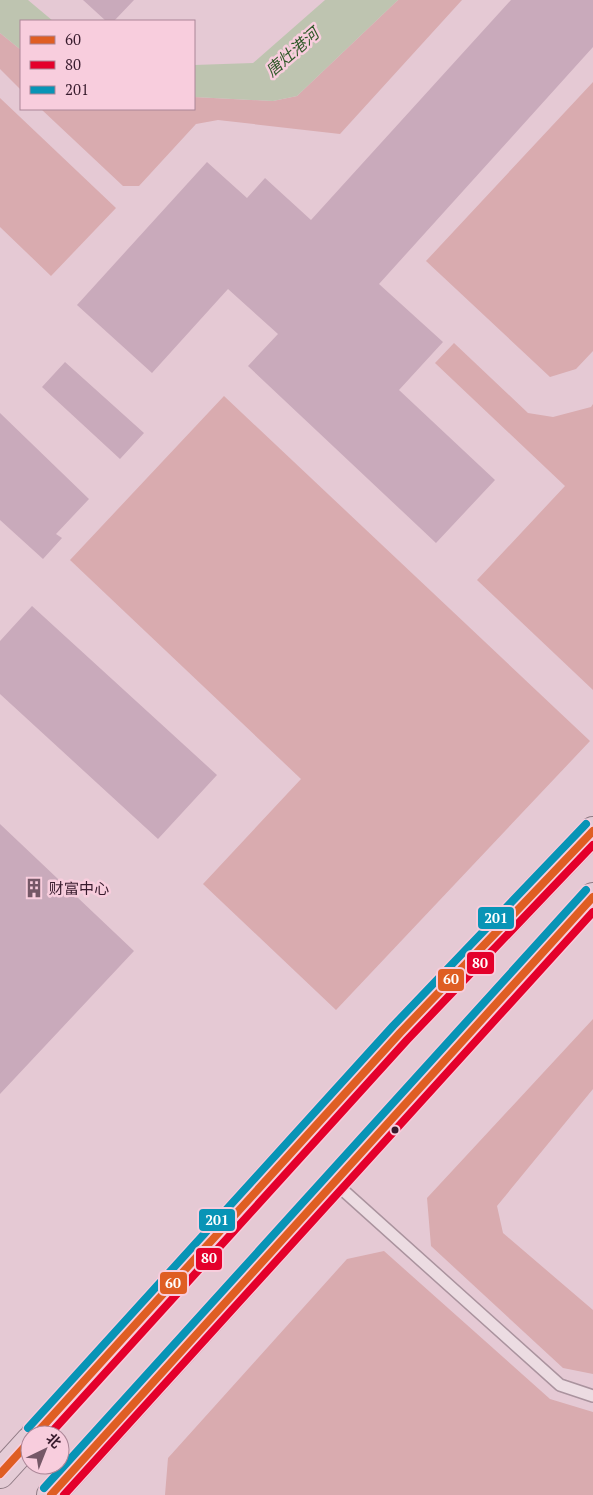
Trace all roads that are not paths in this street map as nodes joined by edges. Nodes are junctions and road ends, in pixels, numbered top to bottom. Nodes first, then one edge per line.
1 (593, 831) edge
2 (593, 897) edge
3 (334, 1183) junction
4 (593, 1396) edge
5 (44, 1425) edge
6 (20, 1452) edge
7 (0, 1474) edge
8 (51, 1495) edge

1 - 5 main road
2 - 3 main road
3 - 4 lane
3 - 8 main road
6 - 7 main road

